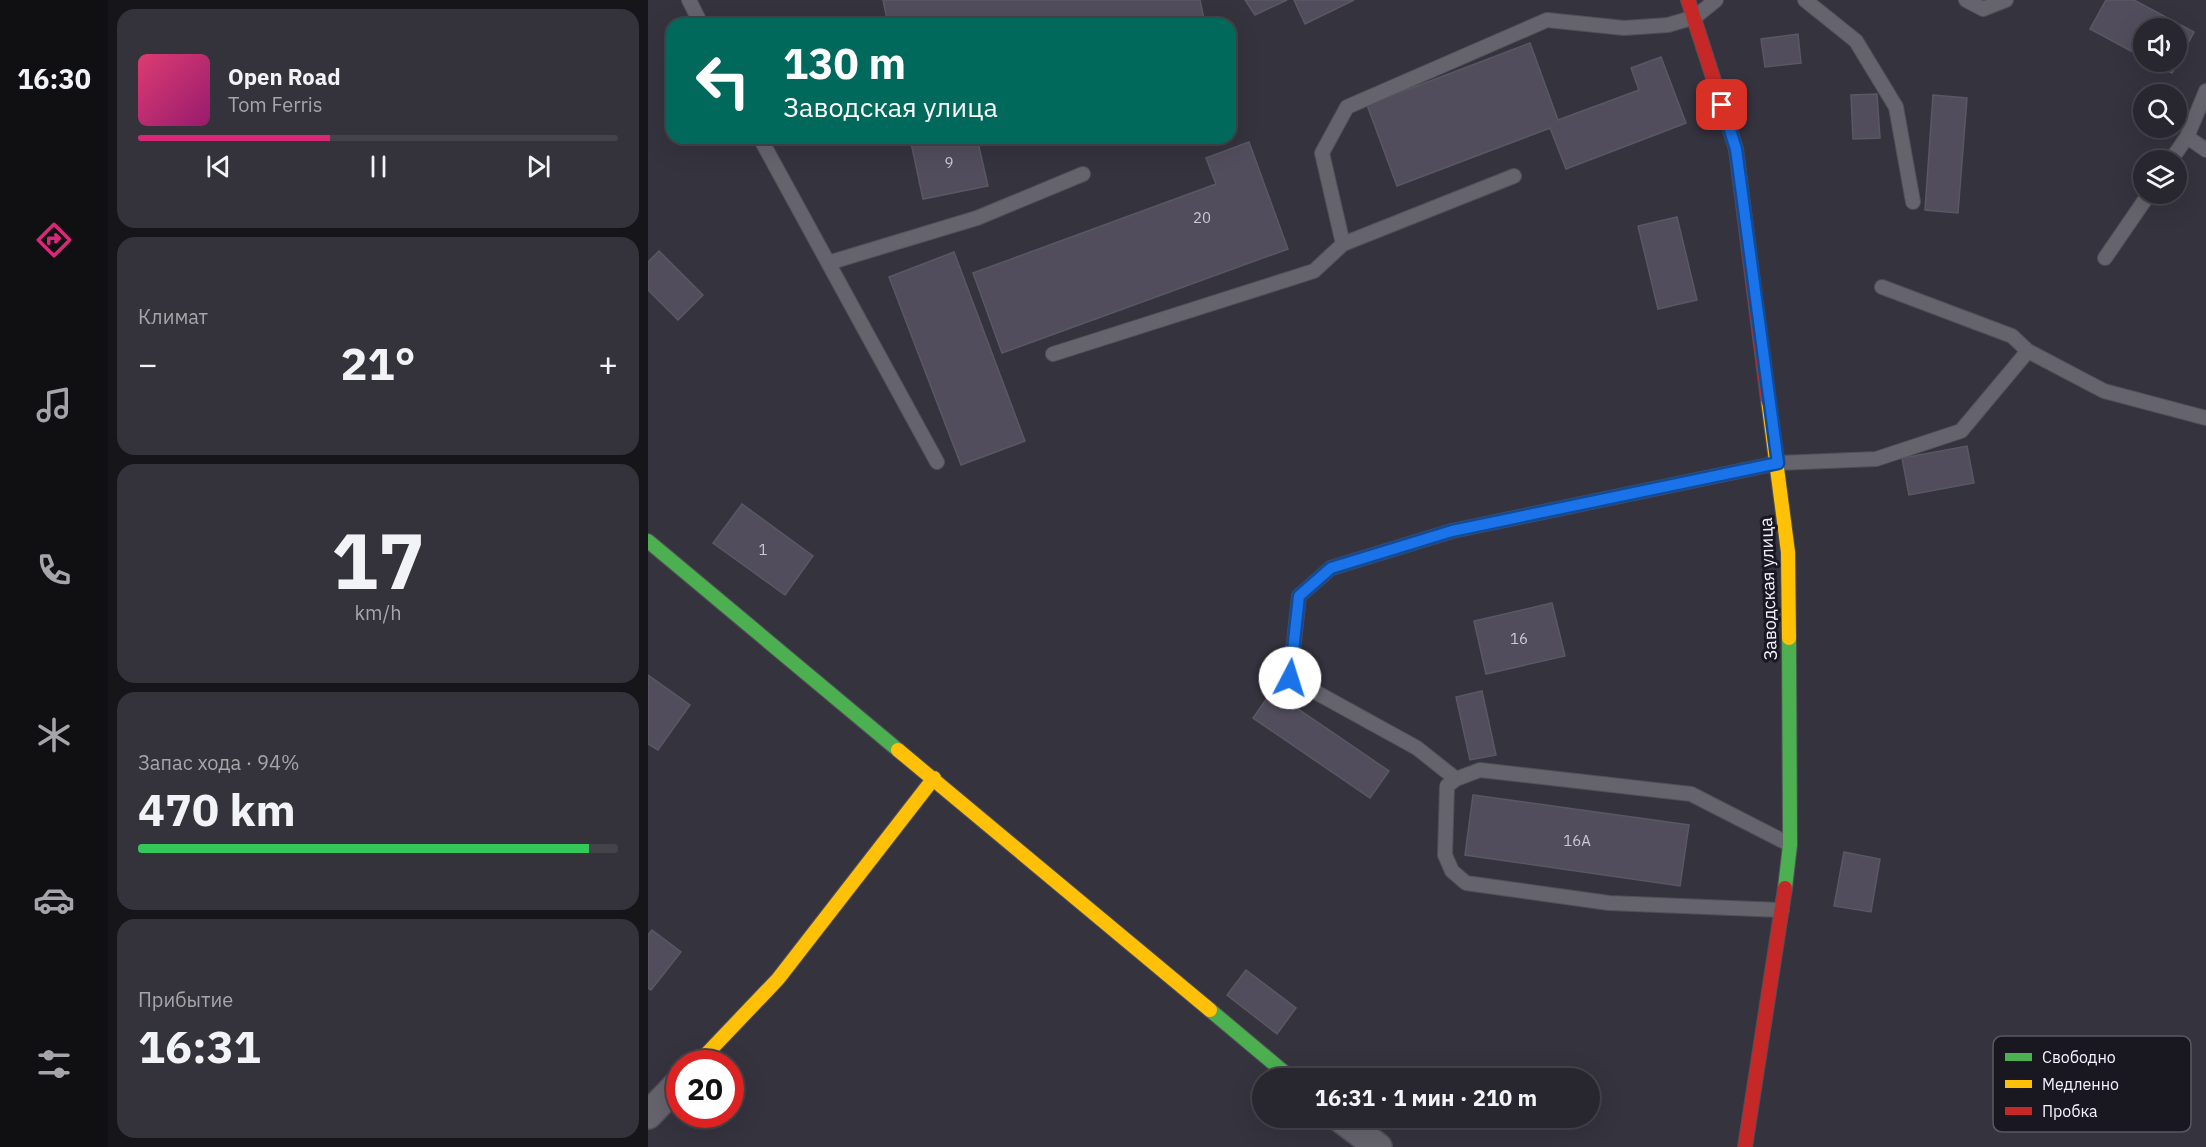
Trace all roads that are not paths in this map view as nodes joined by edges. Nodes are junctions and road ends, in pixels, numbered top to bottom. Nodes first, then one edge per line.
1 (688, 0) edge
2 (1688, 0) edge
3 (1716, 0) edge
4 (1805, 0) edge
5 (1966, 0) edge
6 (2006, 0) edge
7 (1695, 16) junction
8 (698, 18) edge
9 (2206, 91) edge
10 (2187, 137) joint
11 (763, 144) edge
12 (2206, 150) edge
13 (1083, 174) dead end
14 (1514, 176) dead end
15 (1913, 201) dead end
16 (2142, 204) edge
17 (1343, 244) junction
18 (2105, 258) dead end
19 (828, 263) junction
20 (1882, 286) dead end
21 (2028, 351) junction
22 (1053, 354) dead end
23 (2206, 418) edge
24 (938, 462) dead end
25 (1778, 463) junction
26 (648, 541) edge
27 (934, 778) junction
28 (1456, 779) junction
29 (1790, 845) junction
30 (1782, 910) junction
31 (710, 1050) edge
32 (1278, 1068) edge
33 (666, 1096) edge
34 (648, 1115) edge
35 (1353, 1128) edge
36 (1378, 1147) edge
37 (1745, 1147) edge

1 - 8 lane
2 - 7 street, Заводская улица
3 - 7 lane
4 - 15 lane
5 - 6 lane
7 - 17 lane
7 - 25 street, Заводская улица
9 - 10 lane
10 - 12 lane
11 - 19 lane
13 - 19 lane
14 - 17 lane
16 - 18 lane
17 - 22 lane
19 - 24 lane
20 - 21 lane
21 - 23 lane
21 - 25 lane
25 - 28 lane
25 - 29 street, Заводская улица
26 - 27 street
27 - 31 street
27 - 32 street
28 - 29 lane
28 - 30 lane
29 - 30 street, Заводская улица
30 - 37 street, Заводская улица
33 - 34 street
35 - 36 street

